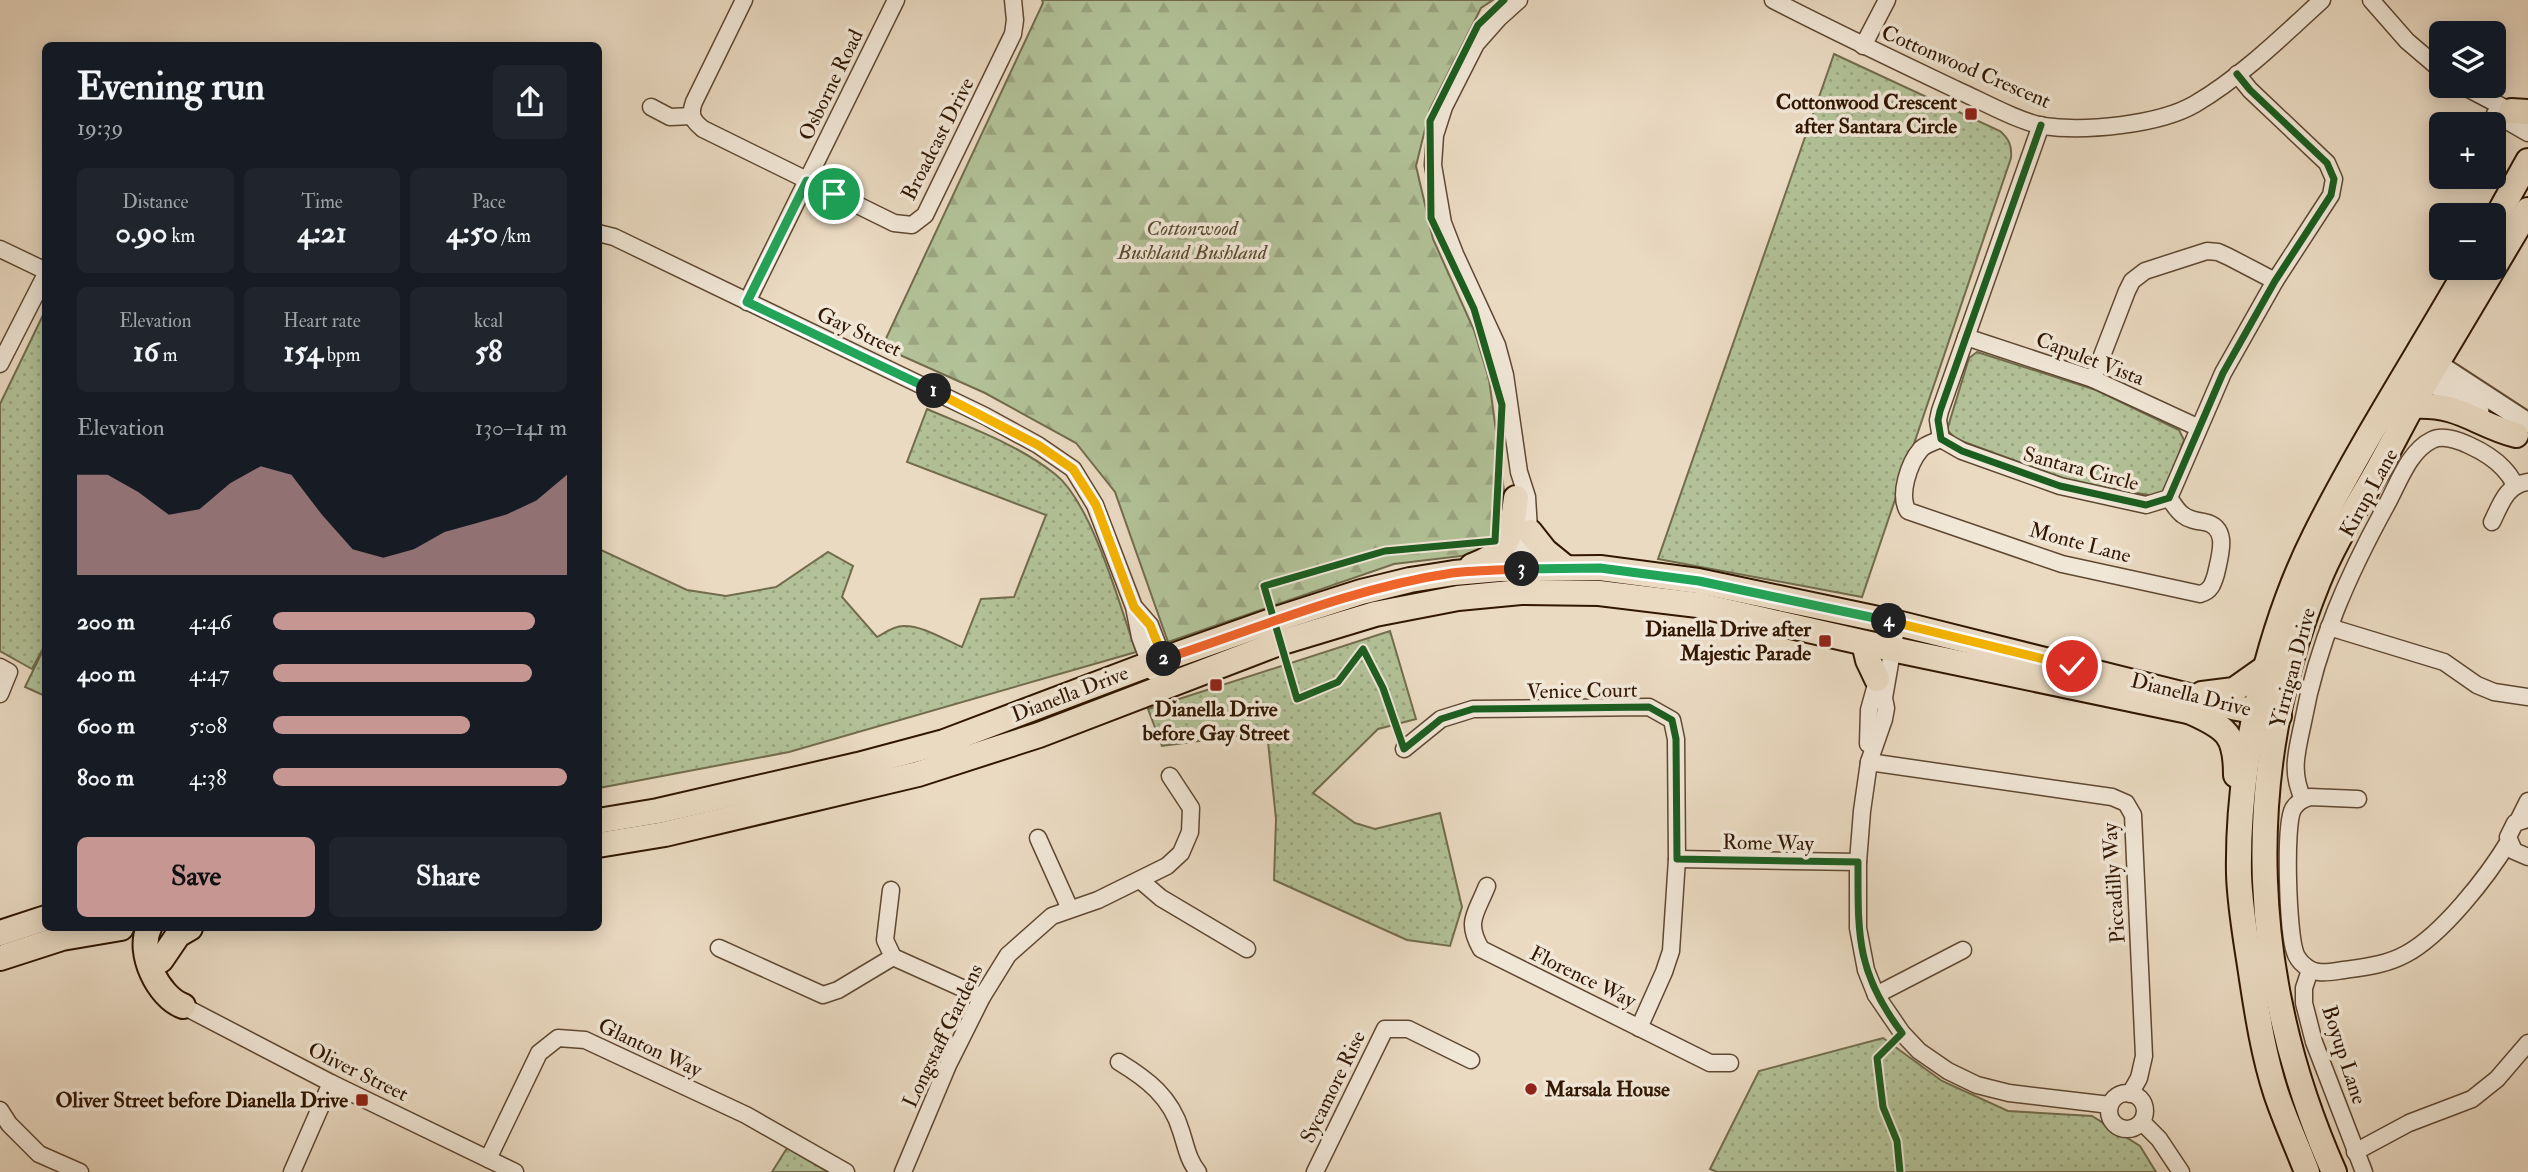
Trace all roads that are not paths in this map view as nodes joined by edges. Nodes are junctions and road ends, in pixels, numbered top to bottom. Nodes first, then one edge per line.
1 (744, 0) edge
2 (896, 0) edge
3 (1013, 0) edge
4 (1519, 0) edge
5 (1773, 0) edge
6 (1887, 0) edge
7 (2322, 0) edge
8 (2371, 0) edge
9 (1863, 46) junction
10 (2429, 60) edge
11 (2237, 74) junction
12 (2478, 98) edge
13 (2488, 98) edge
14 (651, 107) dead end
15 (2522, 114) edge
16 (692, 116) junction
17 (2041, 125) junction
18 (2528, 134) edge
19 (2528, 161) edge
20 (807, 181) junction
21 (2505, 203) edge
22 (2528, 210) edge
23 (602, 234) edge
24 (0, 249) edge
25 (42, 271) edge
26 (2462, 280) edge
27 (42, 281) edge
28 (2275, 282) junction
29 (747, 302) junction
30 (1966, 337) junction
31 (0, 364) edge
32 (2422, 366) junction
33 (2093, 379) junction
34 (2413, 406) junction
35 (2197, 427) junction
36 (2524, 433) edge
37 (1941, 439) junction
38 (1519, 472) junction
39 (2522, 484) edge
40 (1516, 498) junction
41 (2169, 498) junction
42 (2492, 522) dead end
43 (1530, 532) junction
44 (1566, 568) junction
45 (1454, 573) junction
46 (1526, 580) junction
47 (1892, 622) junction
48 (2329, 627) junction
49 (1880, 647) junction
50 (1157, 662) junction
51 (2268, 666) junction
52 (0, 667) edge
53 (1877, 679) joint
54 (1166, 687) junction
55 (0, 694) edge
56 (2528, 697) edge
57 (2193, 703) junction
58 (2266, 720) junction
59 (1404, 749) dead end
60 (1869, 757) junction
61 (1170, 776) dead end
62 (2358, 799) dead end
63 (2302, 800) junction
64 (2528, 801) edge
65 (602, 820) edge
66 (2523, 820) edge
67 (1038, 838) dead end
68 (2509, 841) junction
69 (602, 844) edge
70 (2526, 857) edge
71 (1676, 859) junction
72 (1858, 862) junction
73 (2239, 876) junction
74 (2484, 877) junction
75 (1140, 880) junction
76 (1487, 886) dead end
77 (891, 890) dead end
78 (1070, 909) junction
79 (42, 919) edge
80 (100, 931) edge
81 (119, 931) edge
82 (147, 931) edge
83 (157, 931) edge
84 (185, 931) edge
85 (0, 933) edge
86 (719, 948) dead end
87 (1247, 949) dead end
88 (1962, 950) dead end
89 (893, 957) junction
90 (0, 958) edge
91 (157, 966) junction
92 (2310, 970) junction
93 (1876, 995) junction
94 (982, 997) junction
95 (183, 1006) joint
96 (1639, 1028) junction
97 (2528, 1043) edge
98 (1471, 1060) dead end
99 (1119, 1062) dead end
100 (1730, 1063) dead end
101 (331, 1083) junction
102 (2130, 1094) junction
103 (2110, 1105) junction
104 (0, 1110) edge
105 (2142, 1122) junction
106 (2355, 1152) junction
107 (488, 1158) junction
108 (80, 1172) edge
109 (292, 1172) edge
110 (515, 1172) edge
111 (846, 1172) edge
112 (902, 1172) edge
113 (1198, 1172) edge
114 (1315, 1172) edge
115 (2181, 1172) edge
116 (2307, 1172) edge
117 (2334, 1172) edge
118 (2364, 1172) edge

1 - 16 street
2 - 20 street, Osborne Road
3 - 20 street, Broadcast Drive
4 - 38 street
5 - 9 street, Cottonwood Crescent
6 - 9 street
7 - 11 street, Cottonwood Crescent
8 - 10 street
9 - 17 street, Cottonwood Crescent
11 - 17 street, Cottonwood Crescent
11 - 28 street
12 - 18 street
13 - 15 street
14 - 16 street
16 - 20 street, Broadcast Drive
17 - 30 street
19 - 21 main road
20 - 29 street, Osborne Road
22 - 32 main road, Yirrigan Drive
23 - 29 street, Gay Street
24 - 25 street
26 - 32 main road, Yirrigan Drive
27 - 31 street
28 - 33 street
28 - 35 street
29 - 50 street, Gay Street
30 - 33 street, Capulet Vista
30 - 37 street
32 - 34 main road, Yirrigan Drive
32 - 36 street
32 - 51 main road, Yirrigan Drive
33 - 35 street, Capulet Vista
34 - 36 main road
34 - 58 main road, Yirrigan Drive
35 - 41 street
37 - 41 street, Santara Circle
37 - 41 street, Monte Lane
38 - 40 street
38 - 43 street
39 - 42 street
39 - 48 street, Kirup Lane
40 - 45 main road
40 - 46 street
43 - 44 main road
43 - 46 street
44 - 46 main road, Dianella Drive
44 - 47 main road, Dianella Drive
45 - 46 main road, Dianella Drive
45 - 50 main road, Dianella Drive
46 - 49 main road, Dianella Drive
46 - 54 main road, Dianella Drive
47 - 49 street
47 - 57 main road, Dianella Drive
48 - 56 street
48 - 63 street, Kirup Lane
49 - 53 main road
49 - 57 main road, Dianella Drive
49 - 60 street
50 - 54 street, Gay Street
50 - 65 main road, Dianella Drive
51 - 57 main road
51 - 58 main road, Yirrigan Drive
52 - 55 street
53 - 60 street
54 - 69 main road, Dianella Drive
57 - 58 main road, Dianella Drive
57 - 73 main road
58 - 73 main road, Yirrigan Drive
58 - 117 main road, Yirrigan Drive
59 - 71 street, Venice Court
60 - 72 street
60 - 102 street, Piccadilly Way
61 - 75 street, Longstaff Gardens
62 - 63 street
63 - 92 street
64 - 66 street
66 - 68 street
67 - 78 street
68 - 70 street
68 - 74 street
70 - 74 street
71 - 72 street, Rome Way
71 - 96 street, Venice Court
72 - 93 street
73 - 116 main road, Yirrigan Drive
74 - 92 street
75 - 78 street, Longstaff Gardens
75 - 87 street
76 - 96 street, Florence Way
77 - 89 street
78 - 94 street, Longstaff Gardens
79 - 85 main road
80 - 90 main road
81 - 91 main road
82 - 91 main road
83 - 91 main road
84 - 91 main road
86 - 89 street
88 - 93 street
89 - 94 street
91 - 95 main road
92 - 106 street, Boyup Lane
93 - 103 street
94 - 112 street, Longstaff Gardens
95 - 101 street, Oliver Street
96 - 100 street, Florence Way
97 - 106 street
98 - 114 street, Sycamore Rise
99 - 113 street
101 - 107 street, Oliver Street
101 - 109 street
102 - 103 street
102 - 105 street
103 - 105 street
104 - 108 street
105 - 115 street
106 - 118 street, Boyup Lane
107 - 110 street, Oliver Street
107 - 111 street, Glanton Way

